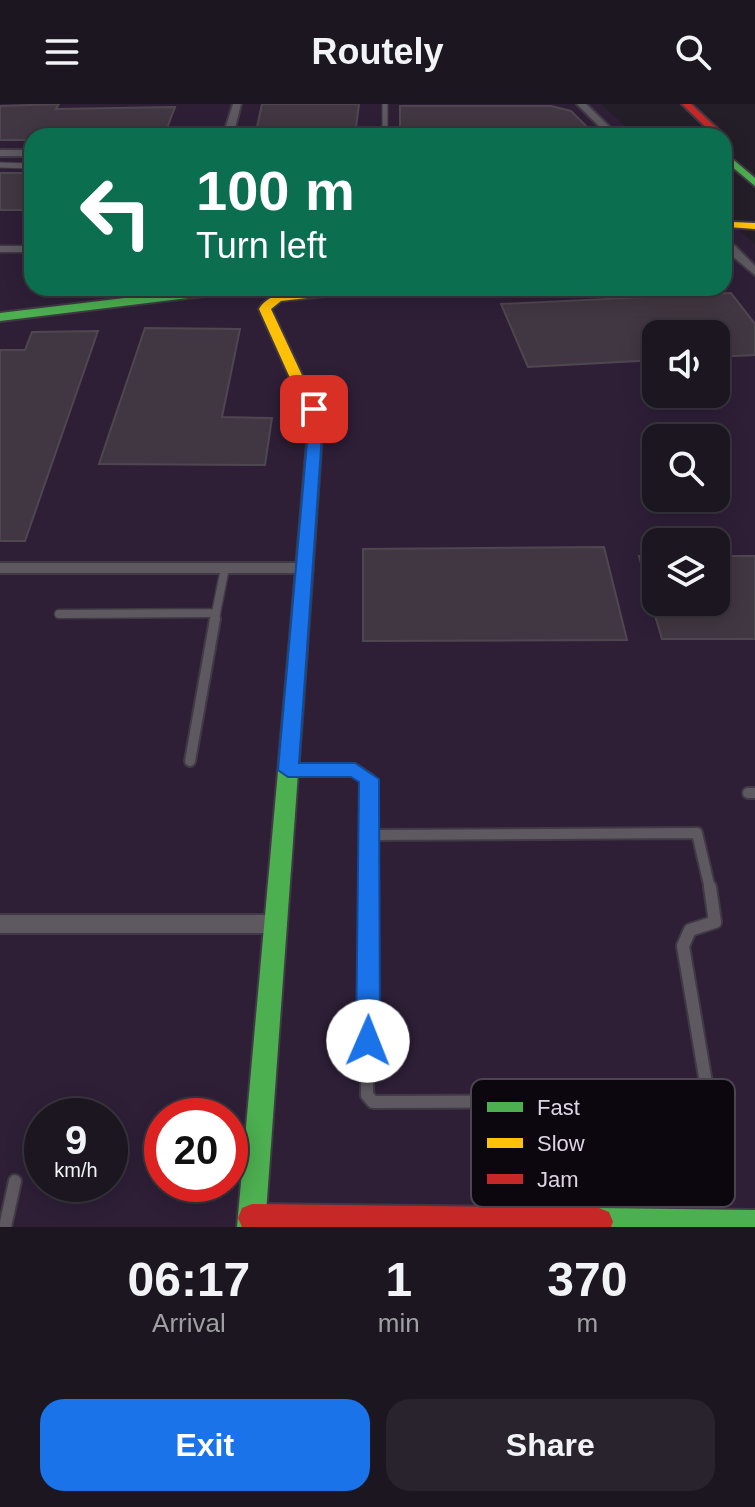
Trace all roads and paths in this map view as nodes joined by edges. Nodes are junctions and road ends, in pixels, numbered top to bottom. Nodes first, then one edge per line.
1 (237, 104) edge
2 (385, 104) edge
3 (581, 104) edge
4 (671, 104) edge
5 (686, 104) edge
6 (230, 128) edge
7 (385, 128) edge
8 (606, 128) edge
9 (696, 128) edge
10 (711, 128) edge
11 (732, 147) edge
12 (0, 153) edge
13 (24, 153) edge
14 (732, 162) edge
15 (0, 165) edge
16 (24, 166) edge
17 (755, 167) edge
18 (755, 183) edge
19 (0, 249) edge
20 (24, 249) edge
21 (732, 249) edge
22 (755, 272) edge
23 (172, 296) edge
24 (295, 296) edge
25 (0, 317) edge
26 (0, 568) edge
27 (225, 568) junction
28 (305, 568) junction
29 (216, 613) junction
30 (59, 614) dead end
31 (190, 761) dead end
32 (288, 770) junction
33 (370, 835) junction
34 (0, 924) edge
35 (276, 924) junction
36 (705, 1079) edge
37 (471, 1102) edge
38 (15, 1181) dead end
39 (252, 1223) edge
40 (755, 1224) edge
41 (5, 1227) edge

1 - 6 street
2 - 7 lane
3 - 8 street
4 - 9 main road
5 - 10 main road
11 - 17 main road
12 - 13 street
14 - 18 main road
15 - 16 lane
19 - 20 lane
21 - 22 street
23 - 25 main road
24 - 28 main road
26 - 27 street
27 - 28 street
27 - 29 lane
28 - 32 main road
29 - 30 lane
29 - 31 lane
32 - 33 lane
32 - 35 main road
33 - 36 lane
33 - 37 lane
34 - 35 street
35 - 39 main road
38 - 41 lane
39 - 40 main road

